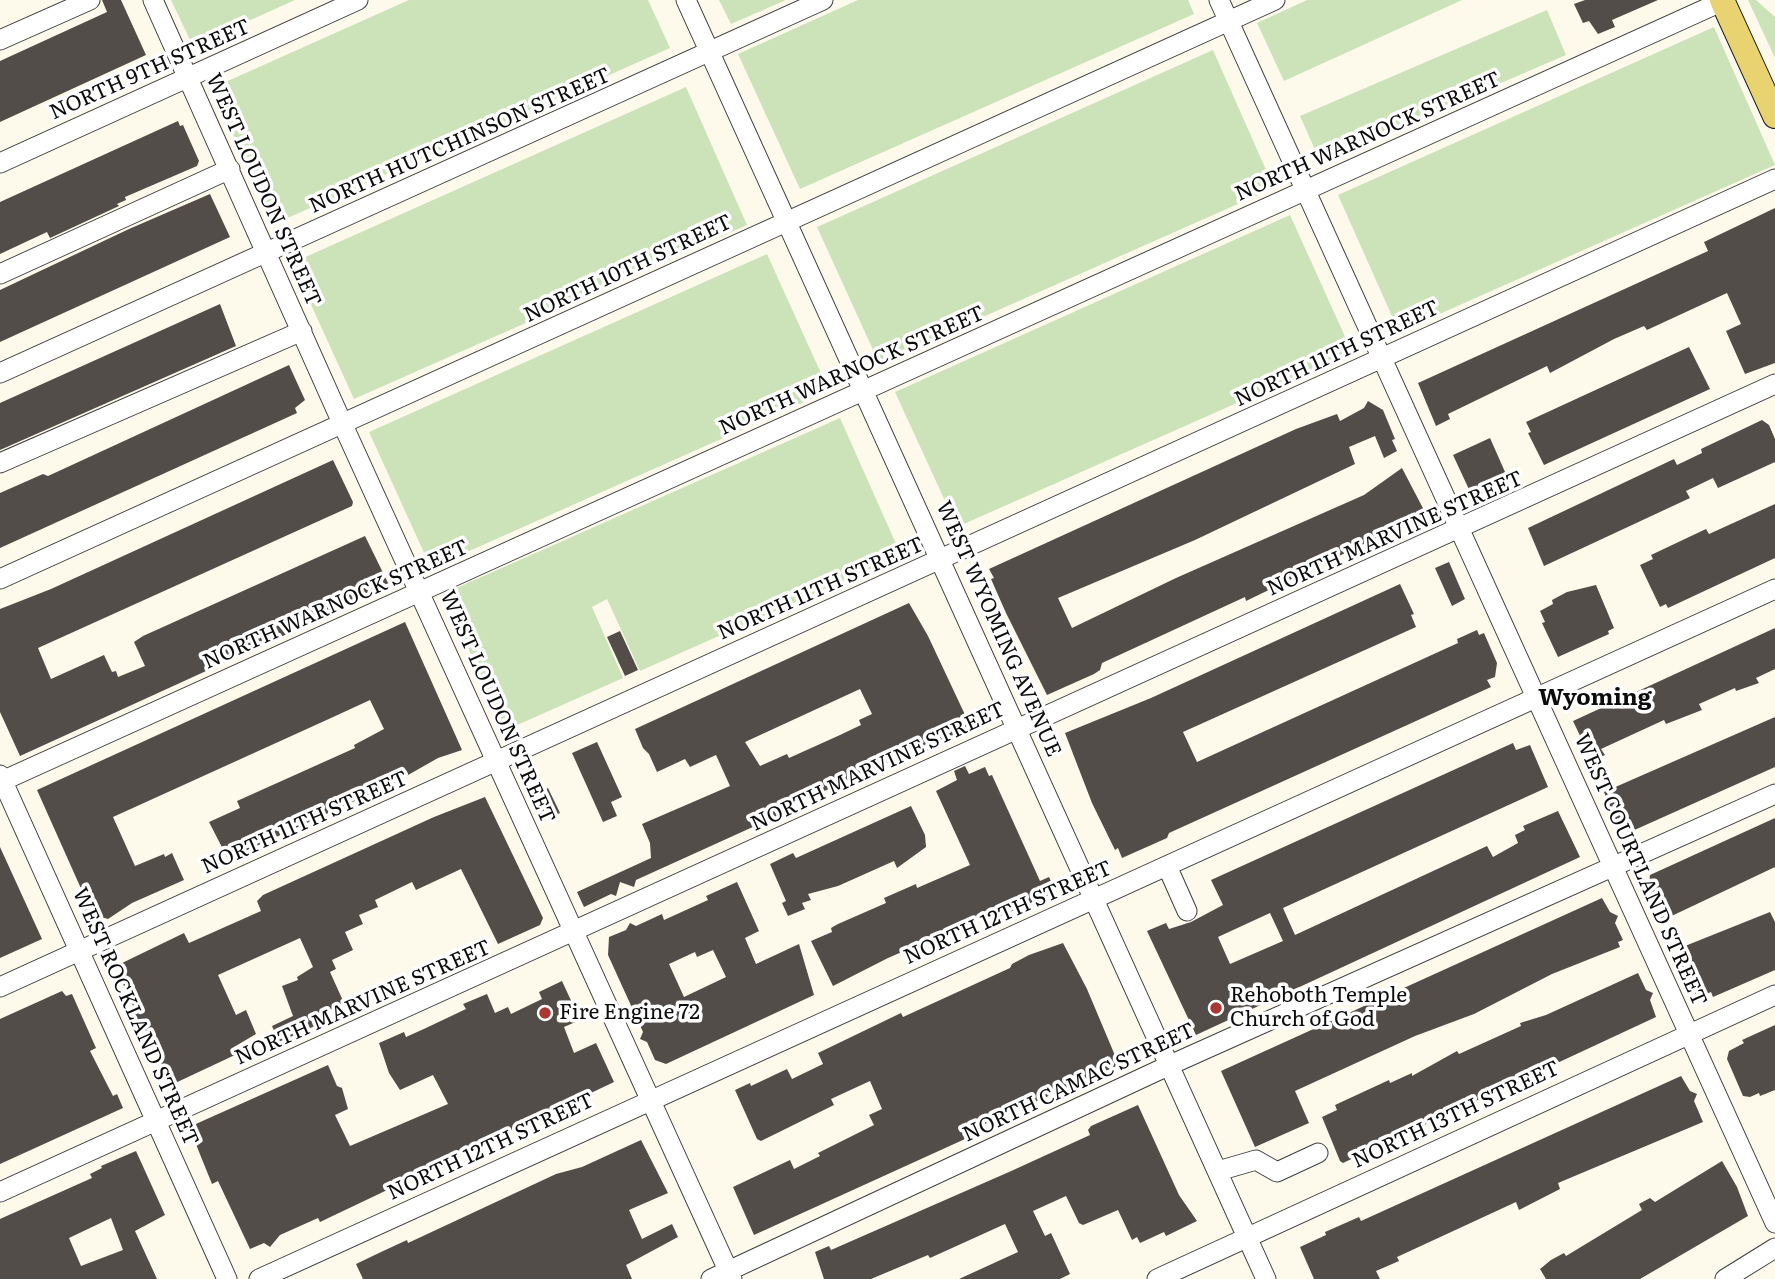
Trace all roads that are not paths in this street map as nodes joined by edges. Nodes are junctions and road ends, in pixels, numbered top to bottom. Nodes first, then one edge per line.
1 (90, 0) edge
2 (153, 0) edge
3 (358, 0) edge
4 (686, 0) edge
5 (823, 0) edge
6 (1219, 0) edge
7 (1275, 0) edge
8 (1722, 1) edge
9 (1229, 21) junction
10 (0, 40) edge
11 (710, 53) junction
12 (188, 78) junction
13 (1775, 116) edge
14 (0, 163) edge
15 (230, 169) junction
16 (1775, 179) edge
17 (1306, 190) junction
18 (787, 221) junction
19 (268, 252) junction
20 (0, 274) edge
21 (302, 331) junction
22 (1382, 359) junction
23 (0, 373) edge
24 (1775, 384) edge
25 (866, 390) junction
26 (342, 425) junction
27 (0, 463) edge
28 (1460, 530) junction
29 (942, 559) junction
30 (0, 579) edge
31 (1775, 589) edge
32 (420, 592) junction
33 (1537, 699) junction
34 (1018, 728) junction
35 (497, 761) junction
36 (1, 779) edge
37 (1775, 794) edge
38 (1167, 866) junction
39 (1614, 867) junction
40 (1094, 899) junction
41 (1186, 911) dead end
42 (575, 932) junction
43 (81, 950) junction
44 (0, 987) edge
45 (1775, 995) edge
46 (1689, 1034) junction
47 (1170, 1065) junction
48 (651, 1099) junction
49 (157, 1122) junction
50 (1318, 1153) dead end
51 (1218, 1171) junction
52 (0, 1192) edge
53 (1775, 1223) edge
54 (1247, 1236) junction
55 (1775, 1248) edge
56 (724, 1277) edge
57 (227, 1279) edge
58 (259, 1279) edge
59 (1157, 1279) edge
60 (1266, 1279) edge
61 (1725, 1279) edge

1 - 10 street
2 - 12 street, WEST LOUDON STREET
3 - 12 street, NORTH 9TH STREET
4 - 11 street, WEST WYOMING AVENUE
5 - 11 street, NORTH HUTCHINSON STREET
6 - 9 street, WEST COURTLAND STREET
7 - 9 street, NORTH 10TH STREET
8 - 13 main road
8 - 17 street, NORTH WARNOCK STREET
9 - 17 street, WEST COURTLAND STREET
9 - 18 street, NORTH 10TH STREET
11 - 18 street, WEST WYOMING AVENUE
11 - 19 street, NORTH HUTCHINSON STREET
12 - 14 street, NORTH 9TH STREET
12 - 15 street, WEST LOUDON STREET
15 - 19 street, WEST LOUDON STREET
15 - 20 street
16 - 22 street, NORTH 11TH STREET
17 - 22 street, WEST COURTLAND STREET
17 - 25 street, NORTH WARNOCK STREET
18 - 25 street, WEST WYOMING AVENUE
18 - 26 street, NORTH 10TH STREET
19 - 21 street, WEST LOUDON STREET
19 - 23 street, NORTH HUTCHINSON STREET
21 - 26 street, WEST LOUDON STREET
21 - 27 street
22 - 28 street, WEST COURTLAND STREET
22 - 29 street, NORTH 11TH STREET
24 - 28 street, NORTH MARVINE STREET
25 - 29 street, WEST WYOMING AVENUE
25 - 32 street, NORTH WARNOCK STREET
26 - 30 street, NORTH 10TH STREET
26 - 32 street, WEST LOUDON STREET
28 - 33 street, WEST COURTLAND STREET
28 - 34 street, NORTH MARVINE STREET
29 - 34 street, WEST WYOMING AVENUE
29 - 35 street, NORTH 11TH STREET
31 - 33 street, NORTH 12TH STREET
32 - 35 street, WEST LOUDON STREET
32 - 36 street, NORTH WARNOCK STREET
33 - 38 street, NORTH 12TH STREET
33 - 39 street, WEST COURTLAND STREET
34 - 40 street, WEST WYOMING AVENUE
34 - 42 street, NORTH MARVINE STREET
35 - 42 street, WEST LOUDON STREET
35 - 43 street, NORTH 11TH STREET
36 - 43 street, WEST ROCKLAND STREET
37 - 39 street, NORTH CAMAC STREET
38 - 40 street, NORTH 12TH STREET
38 - 41 street
39 - 46 street, WEST COURTLAND STREET
39 - 47 street, NORTH CAMAC STREET
40 - 47 street, WEST WYOMING AVENUE
40 - 48 street, NORTH 12TH STREET
42 - 48 street, WEST LOUDON STREET
42 - 49 street, NORTH MARVINE STREET
43 - 44 street, NORTH 11TH STREET
43 - 49 street, WEST ROCKLAND STREET
45 - 46 street, NORTH 13TH STREET
46 - 53 street, WEST COURTLAND STREET
46 - 54 street, NORTH 13TH STREET
47 - 51 street, WEST WYOMING AVENUE
47 - 56 street, NORTH CAMAC STREET
48 - 56 street, WEST LOUDON STREET
48 - 58 street, NORTH 12TH STREET
49 - 52 street, NORTH MARVINE STREET
49 - 57 street, WEST ROCKLAND STREET
50 - 51 street
51 - 54 street, WEST WYOMING AVENUE
54 - 59 street, NORTH 13TH STREET
54 - 60 street, WEST WYOMING AVENUE
55 - 61 street

